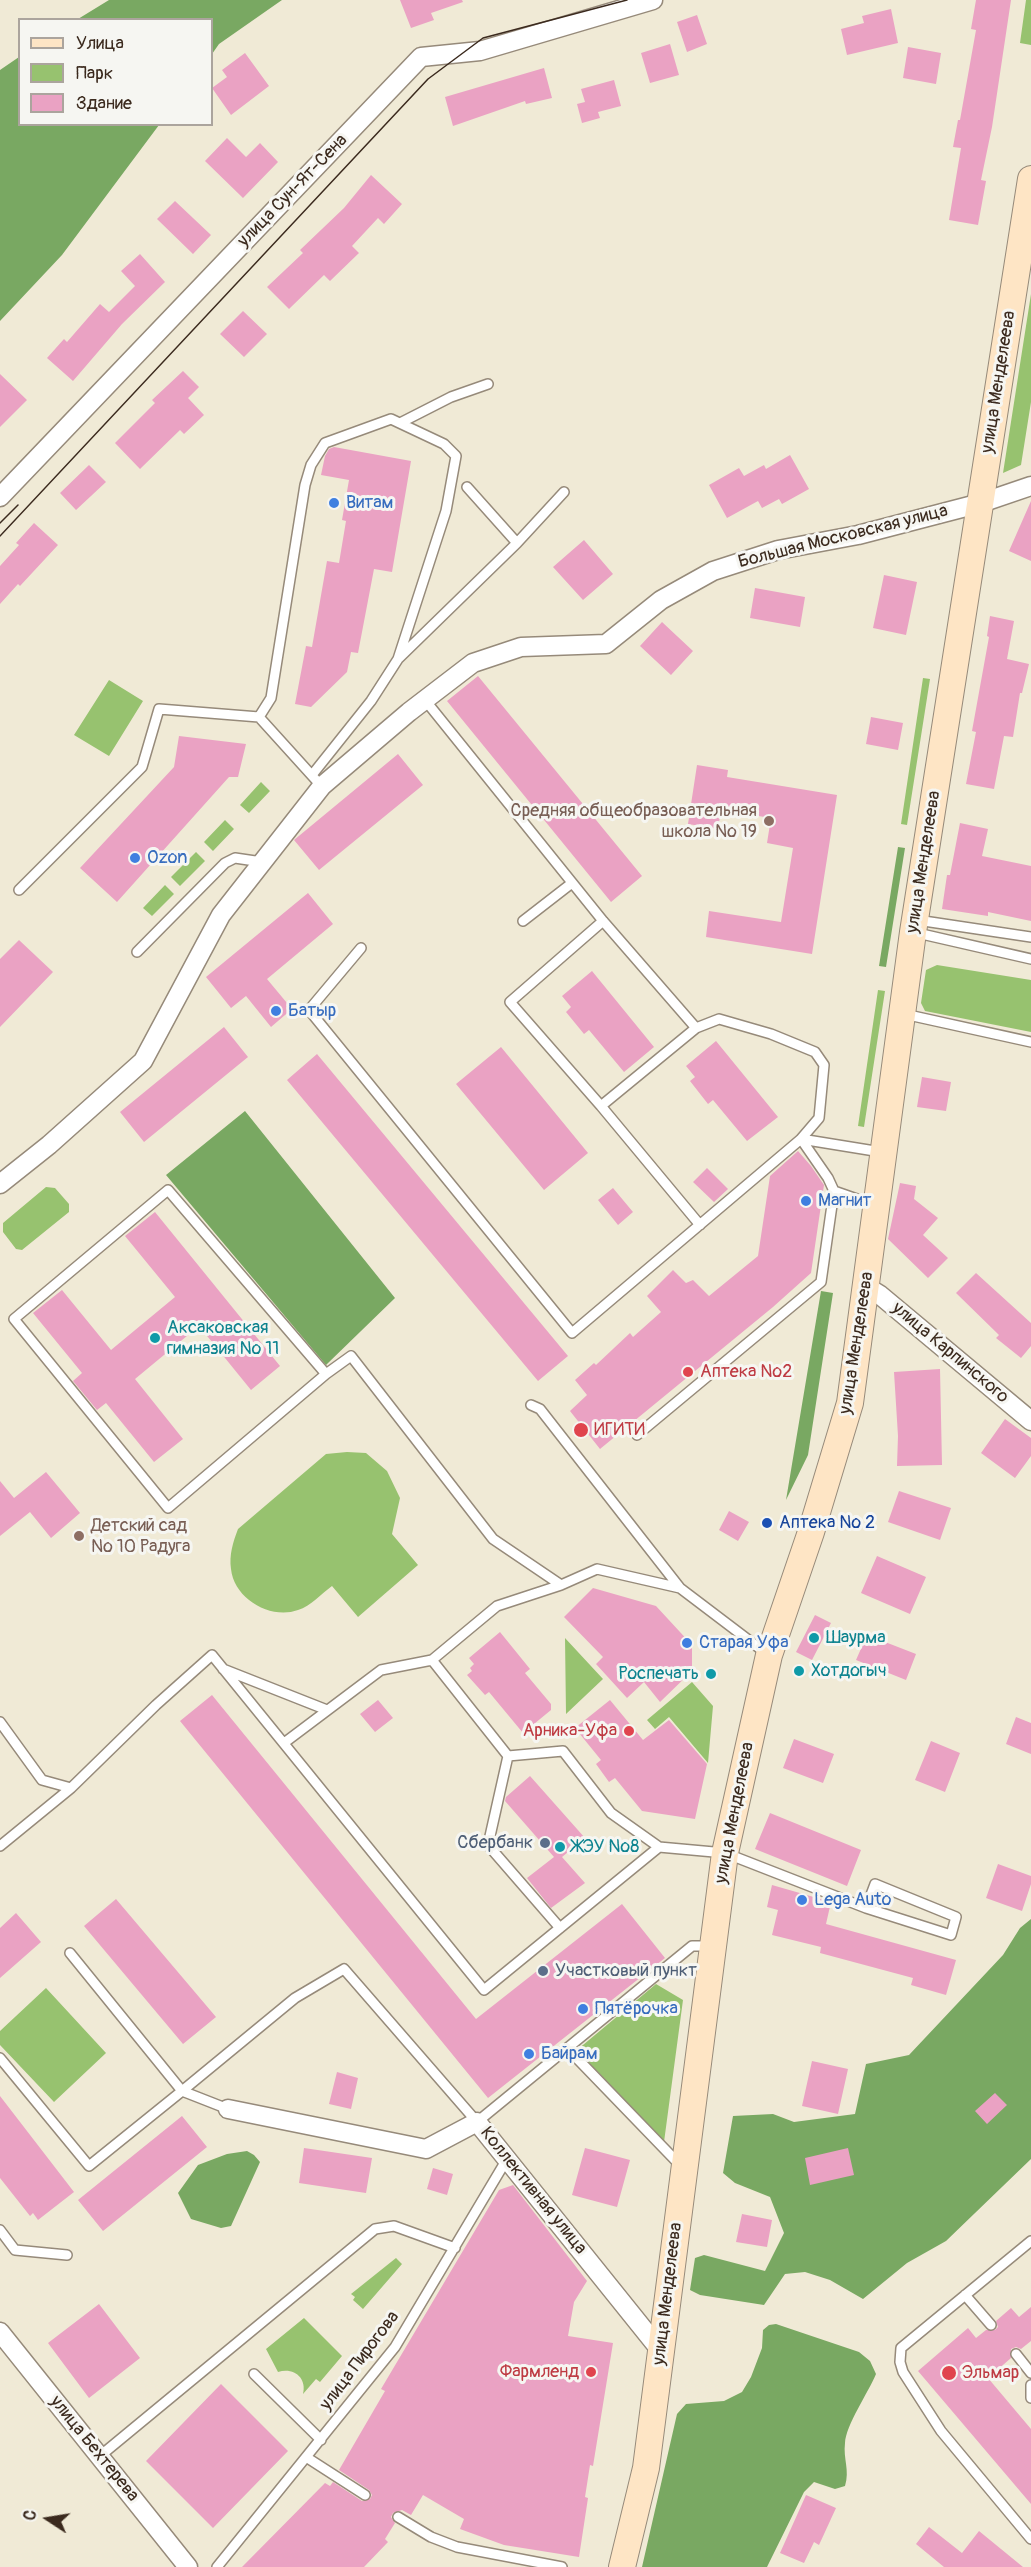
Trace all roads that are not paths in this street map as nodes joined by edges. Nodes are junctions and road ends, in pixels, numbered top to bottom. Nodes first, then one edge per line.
1 (653, 0) edge
2 (1030, 186) edge
3 (488, 384) dead end
4 (400, 423) junction
5 (1031, 486) edge
6 (467, 487) dead end
7 (564, 492) dead end
8 (0, 498) edge
9 (981, 503) junction
10 (517, 543) junction
11 (398, 659) junction
12 (425, 700) junction
13 (259, 717) junction
14 (317, 781) junction
15 (262, 862) junction
16 (572, 883) junction
17 (19, 890) dead end
18 (523, 921) dead end
19 (603, 921) junction
20 (914, 926) junction
21 (1031, 937) edge
22 (361, 948) dead end
23 (137, 952) dead end
24 (1031, 959) edge
25 (901, 1014) junction
26 (696, 1028) junction
27 (1031, 1042) edge
28 (601, 1106) junction
29 (801, 1139) junction
30 (884, 1152) junction
31 (0, 1184) edge
32 (834, 1191) junction
33 (877, 1206) junction
34 (700, 1226) junction
35 (867, 1287) junction
36 (326, 1374) junction
37 (531, 1405) dead end
38 (1031, 1421) edge
39 (637, 1435) dead end
40 (561, 1586) junction
41 (680, 1588) junction
42 (769, 1655) junction
43 (432, 1660) junction
44 (223, 1669) junction
45 (327, 1710) junction
46 (0, 1722) edge
47 (284, 1743) junction
48 (508, 1756) junction
49 (72, 1788) junction
50 (0, 1846) edge
51 (659, 1847) junction
52 (725, 1853) junction
53 (866, 1908) junction
54 (560, 1928) junction
55 (711, 1946) junction
56 (69, 1953) dead end
57 (567, 2048) junction
58 (0, 2058) edge
59 (182, 2091) junction
60 (228, 2109) joint
61 (477, 2122) junction
62 (507, 2159) junction
63 (684, 2169) junction
64 (0, 2230) edge
65 (1031, 2241) edge
66 (455, 2248) junction
67 (67, 2255) dead end
68 (965, 2295) junction
69 (991, 2325) dead end
70 (0, 2332) edge
71 (661, 2351) junction
72 (1016, 2354) dead end
73 (1031, 2373) edge
74 (254, 2374) dead end
75 (1031, 2385) edge
76 (1031, 2398) edge
77 (321, 2439) junction
78 (100, 2456) junction
79 (306, 2457) junction
80 (365, 2495) dead end
81 (398, 2517) dead end
82 (1031, 2539) edge
83 (188, 2567) edge
84 (217, 2567) edge
85 (562, 2567) edge
86 (622, 2567) edge

1 - 8 street, улица Сун-Ят-Сена
2 - 9 main road, улица Менделеева
3 - 4 lane
4 - 11 lane
4 - 13 lane
5 - 9 street, Большая Московская улица
6 - 10 lane
7 - 10 lane
9 - 12 street, Большая Московская улица
9 - 20 main road, улица Менделеева
10 - 11 lane
11 - 14 lane
12 - 14 street, Большая Московская улица
12 - 16 lane
13 - 14 lane
13 - 17 lane
14 - 15 street, Большая Московская улица
15 - 23 lane
15 - 31 street, Большая Московская улица
16 - 18 lane
16 - 19 lane
19 - 26 lane
19 - 28 lane
20 - 21 lane
20 - 24 lane
20 - 25 main road, улица Менделеева
22 - 34 lane
25 - 27 lane
25 - 30 main road, улица Менделеева
26 - 28 lane
26 - 29 lane
28 - 34 lane
29 - 30 lane
29 - 32 lane
29 - 34 lane
30 - 33 main road, улица Менделеева
32 - 33 lane
32 - 39 lane
33 - 35 main road, улица Менделеева
35 - 38 street, улица Карпинского
35 - 42 main road, улица Менделеева
36 - 36 lane
36 - 40 lane
37 - 41 lane
40 - 41 lane
40 - 43 lane
41 - 42 lane
42 - 52 main road, улица Менделеева
43 - 45 lane
43 - 48 lane
44 - 45 lane
44 - 47 lane
44 - 49 lane
45 - 47 lane
46 - 49 lane
47 - 54 lane
48 - 51 lane
48 - 54 lane
49 - 50 lane
51 - 52 lane
51 - 54 lane
52 - 53 lane
52 - 55 main road, улица Менделеева
53 - 53 lane
55 - 57 lane
55 - 63 main road, улица Менделеева
56 - 59 lane
57 - 61 lane
57 - 63 lane
58 - 59 lane
59 - 60 lane
59 - 61 lane
60 - 61 street, Коллективная улица
61 - 62 street, Коллективная улица
62 - 66 lane, улица Пирогова
62 - 71 street, Коллективная улица
63 - 71 main road, улица Менделеева
64 - 67 lane
65 - 68 lane
66 - 77 lane, улица Пирогова
66 - 78 lane
68 - 69 lane
68 - 82 lane
70 - 78 street, улица Бехтерева
71 - 86 main road, улица Менделеева
72 - 73 lane
74 - 77 lane
75 - 76 lane
77 - 79 lane, улица Пирогова
78 - 83 street, улица Бехтерева
79 - 80 lane
79 - 84 lane, улица Пирогова
81 - 85 lane

